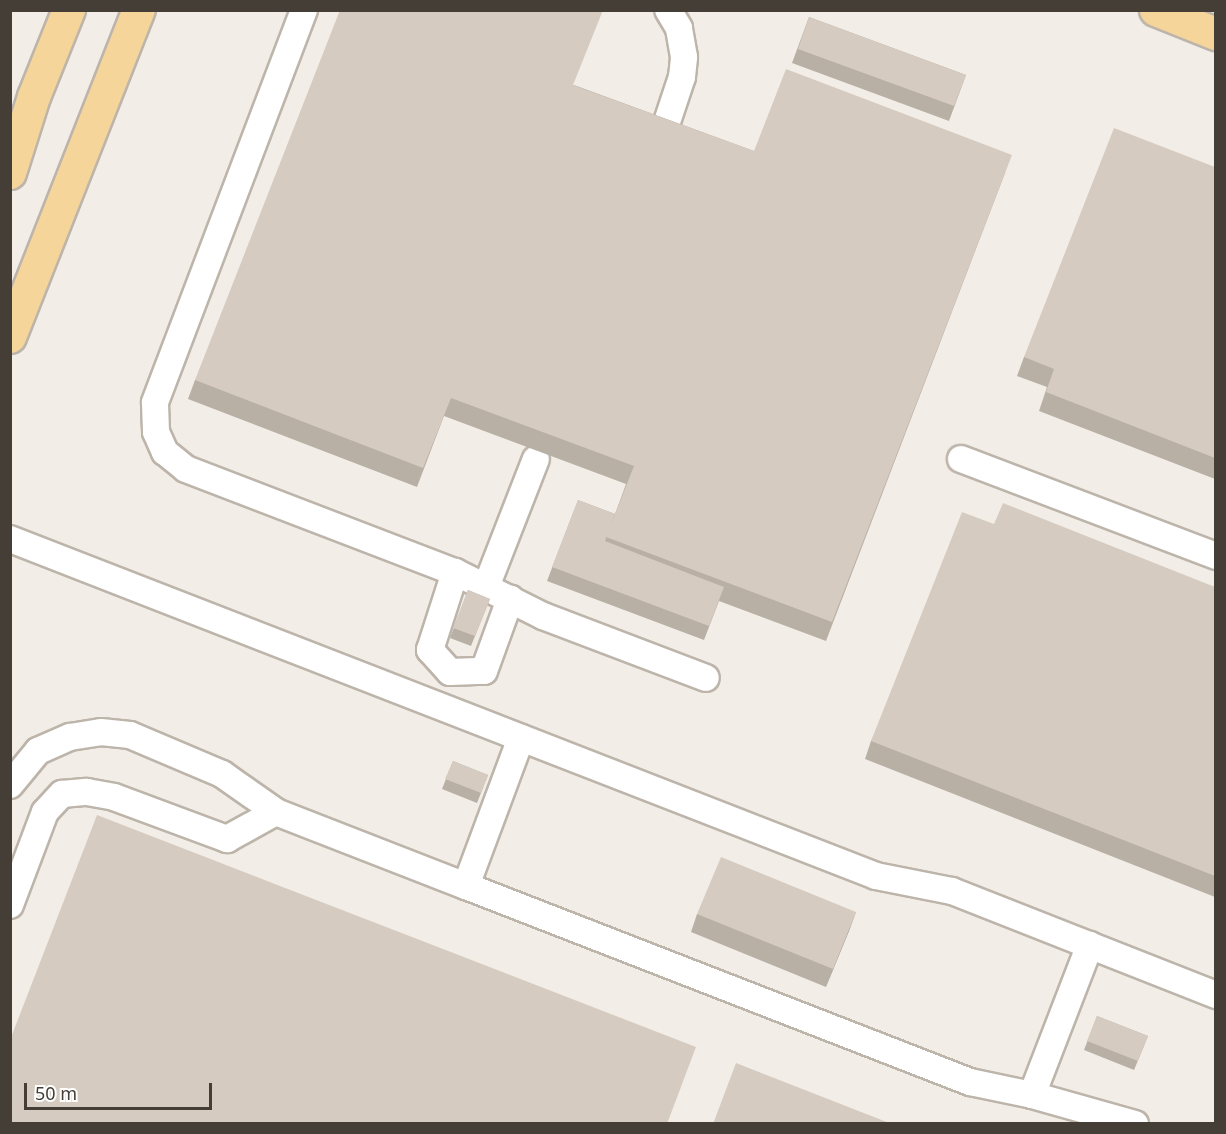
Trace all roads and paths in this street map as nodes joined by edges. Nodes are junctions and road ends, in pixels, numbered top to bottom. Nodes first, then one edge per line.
1 (69, 10) edge
2 (139, 10) edge
3 (304, 10) edge
4 (668, 10) edge
5 (1156, 10) edge
6 (1215, 34) edge
7 (664, 131) edge
8 (10, 173) edge
9 (10, 337) edge
10 (536, 459) dead end
11 (961, 459) dead end
12 (10, 539) edge
13 (1215, 556) edge
14 (455, 572) junction
15 (486, 587) junction
16 (510, 599) junction
17 (450, 672) junction
18 (706, 678) dead end
19 (438, 704) junction
20 (522, 738) junction
21 (10, 785) edge
22 (276, 813) junction
23 (466, 886) junction
24 (10, 905) edge
25 (1090, 945) junction
26 (1215, 995) edge
27 (1032, 1095) junction
28 (1135, 1124) edge

1 - 8 main road
2 - 9 main road
3 - 14 street
4 - 7 street
5 - 6 main road
10 - 15 street
11 - 13 street
12 - 19 street
14 - 15 street
14 - 17 street
15 - 16 street
16 - 17 street
16 - 18 street
17 - 19 street
19 - 20 street
20 - 23 street
20 - 25 street
21 - 22 street
22 - 23 street
22 - 24 street
23 - 27 street
25 - 26 street
25 - 27 street
27 - 28 street

